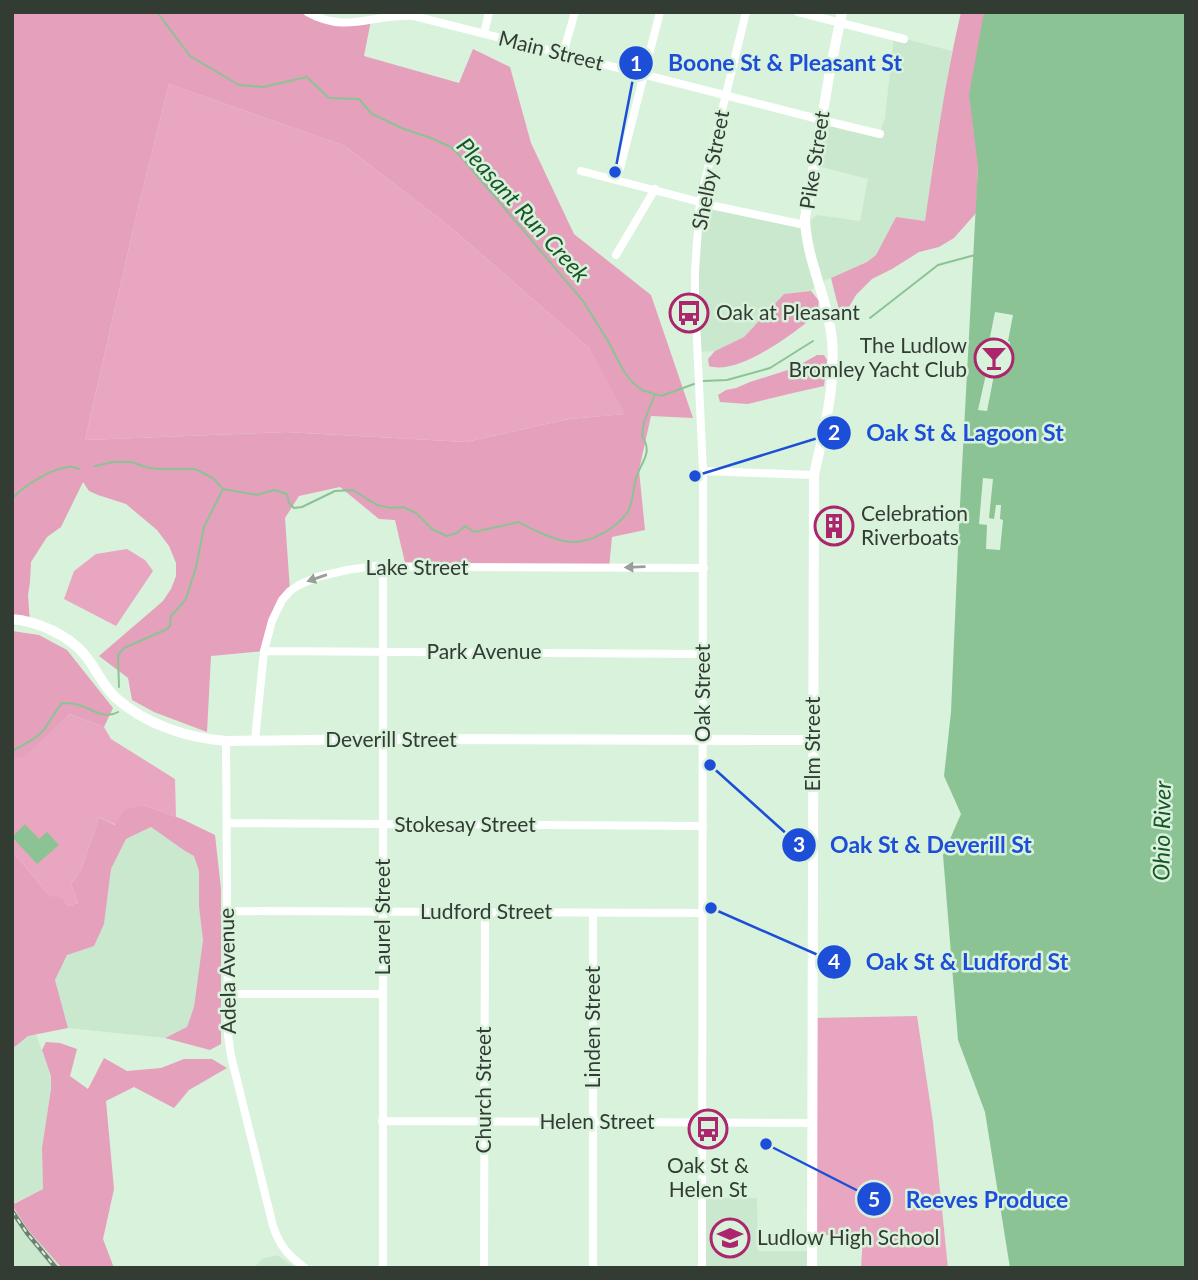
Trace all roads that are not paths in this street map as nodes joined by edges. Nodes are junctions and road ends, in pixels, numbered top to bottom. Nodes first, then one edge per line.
1 (307, 12) edge
2 (489, 12) edge
3 (575, 12) edge
4 (660, 12) edge
5 (746, 12) edge
6 (798, 12) edge
7 (424, 16) edge
8 (841, 18) edge
9 (484, 34) junction
10 (904, 39) dead end
11 (563, 54) junction
12 (644, 75) junction
13 (725, 96) junction
14 (822, 120) junction
15 (880, 134) dead end
16 (581, 171) dead end
17 (617, 180) junction
18 (655, 189) junction
19 (700, 201) junction
20 (806, 225) junction
21 (616, 254) dead end
22 (695, 288) joint
23 (703, 471) junction
24 (814, 475) junction
25 (383, 566) junction
26 (704, 568) junction
27 (12, 620) edge
28 (264, 651) junction
29 (383, 651) junction
30 (704, 654) junction
31 (383, 739) junction
32 (255, 740) junction
33 (813, 740) junction
34 (226, 741) junction
35 (703, 741) junction
36 (227, 823) junction
37 (384, 825) junction
38 (703, 826) junction
39 (226, 911) junction
40 (383, 911) junction
41 (485, 912) junction
42 (593, 913) junction
43 (703, 914) junction
44 (227, 994) junction
45 (383, 994) junction
46 (382, 1121) junction
47 (485, 1122) junction
48 (592, 1122) junction
49 (702, 1122) junction
50 (812, 1123) junction
51 (305, 1268) edge
52 (383, 1268) edge
53 (484, 1268) edge
54 (593, 1268) edge
55 (702, 1268) edge
56 (812, 1268) edge

1 - 7 street, Main Street
2 - 9 street
3 - 11 street
4 - 12 street
5 - 13 street, Shelby Street
6 - 8 street
7 - 9 street, Main Street
8 - 10 street
8 - 14 main road, Pike Street
9 - 11 street, Main Street
11 - 12 street, Main Street
12 - 13 street, Main Street
12 - 17 street
13 - 14 street, Main Street
13 - 19 street, Shelby Street
14 - 15 street, Main Street
14 - 20 main road, Pike Street
16 - 17 street
17 - 18 street
18 - 19 street
18 - 21 street
19 - 20 street
19 - 22 street, Shelby Street
20 - 24 main road, Elm Street
22 - 23 street, Oak Street
23 - 24 street
23 - 26 street, Oak Street
24 - 33 main road, Elm Street
26 -> 25 street, Lake Street
25 -> 28 street, Lake Street
25 - 29 street, Laurel Street
26 - 30 street, Oak Street
27 - 34 main road, Deverill Street
28 - 29 street, Park Avenue
28 - 32 street, Lake Street
29 - 30 street, Park Avenue
29 - 31 street, Laurel Street
30 - 35 street, Oak Street
31 - 32 main road, Deverill Street
31 - 35 main road, Deverill Street
31 - 37 street, Laurel Street
32 - 34 main road, Deverill Street
33 - 35 main road, Deverill Street
33 - 50 main road, Elm Street
34 - 36 street, Adela Avenue
35 - 38 street, Oak Street
36 - 37 street, Stokesay Street
36 - 39 street, Adela Avenue
37 - 38 street, Stokesay Street
37 - 40 street, Laurel Street
38 - 43 street, Oak Street
39 - 40 street, Ludford Street
39 - 44 street, Adela Avenue
40 - 41 street, Ludford Street
40 - 45 street, Laurel Street
41 - 42 street, Ludford Street
41 - 47 street, Church Street
42 - 43 street, Ludford Street
42 - 48 street, Linden Street
43 - 49 street, Oak Street
44 - 45 street
44 - 51 street, Adela Avenue
45 - 46 street, Laurel Street
46 - 47 street, Helen Street
46 - 52 street, Laurel Street
47 - 48 street, Helen Street
47 - 53 street, Church Street
48 - 49 street, Helen Street
48 - 54 street, Linden Street
49 - 50 street, Helen Street
49 - 55 street, Oak Street
50 - 56 main road, Elm Street

